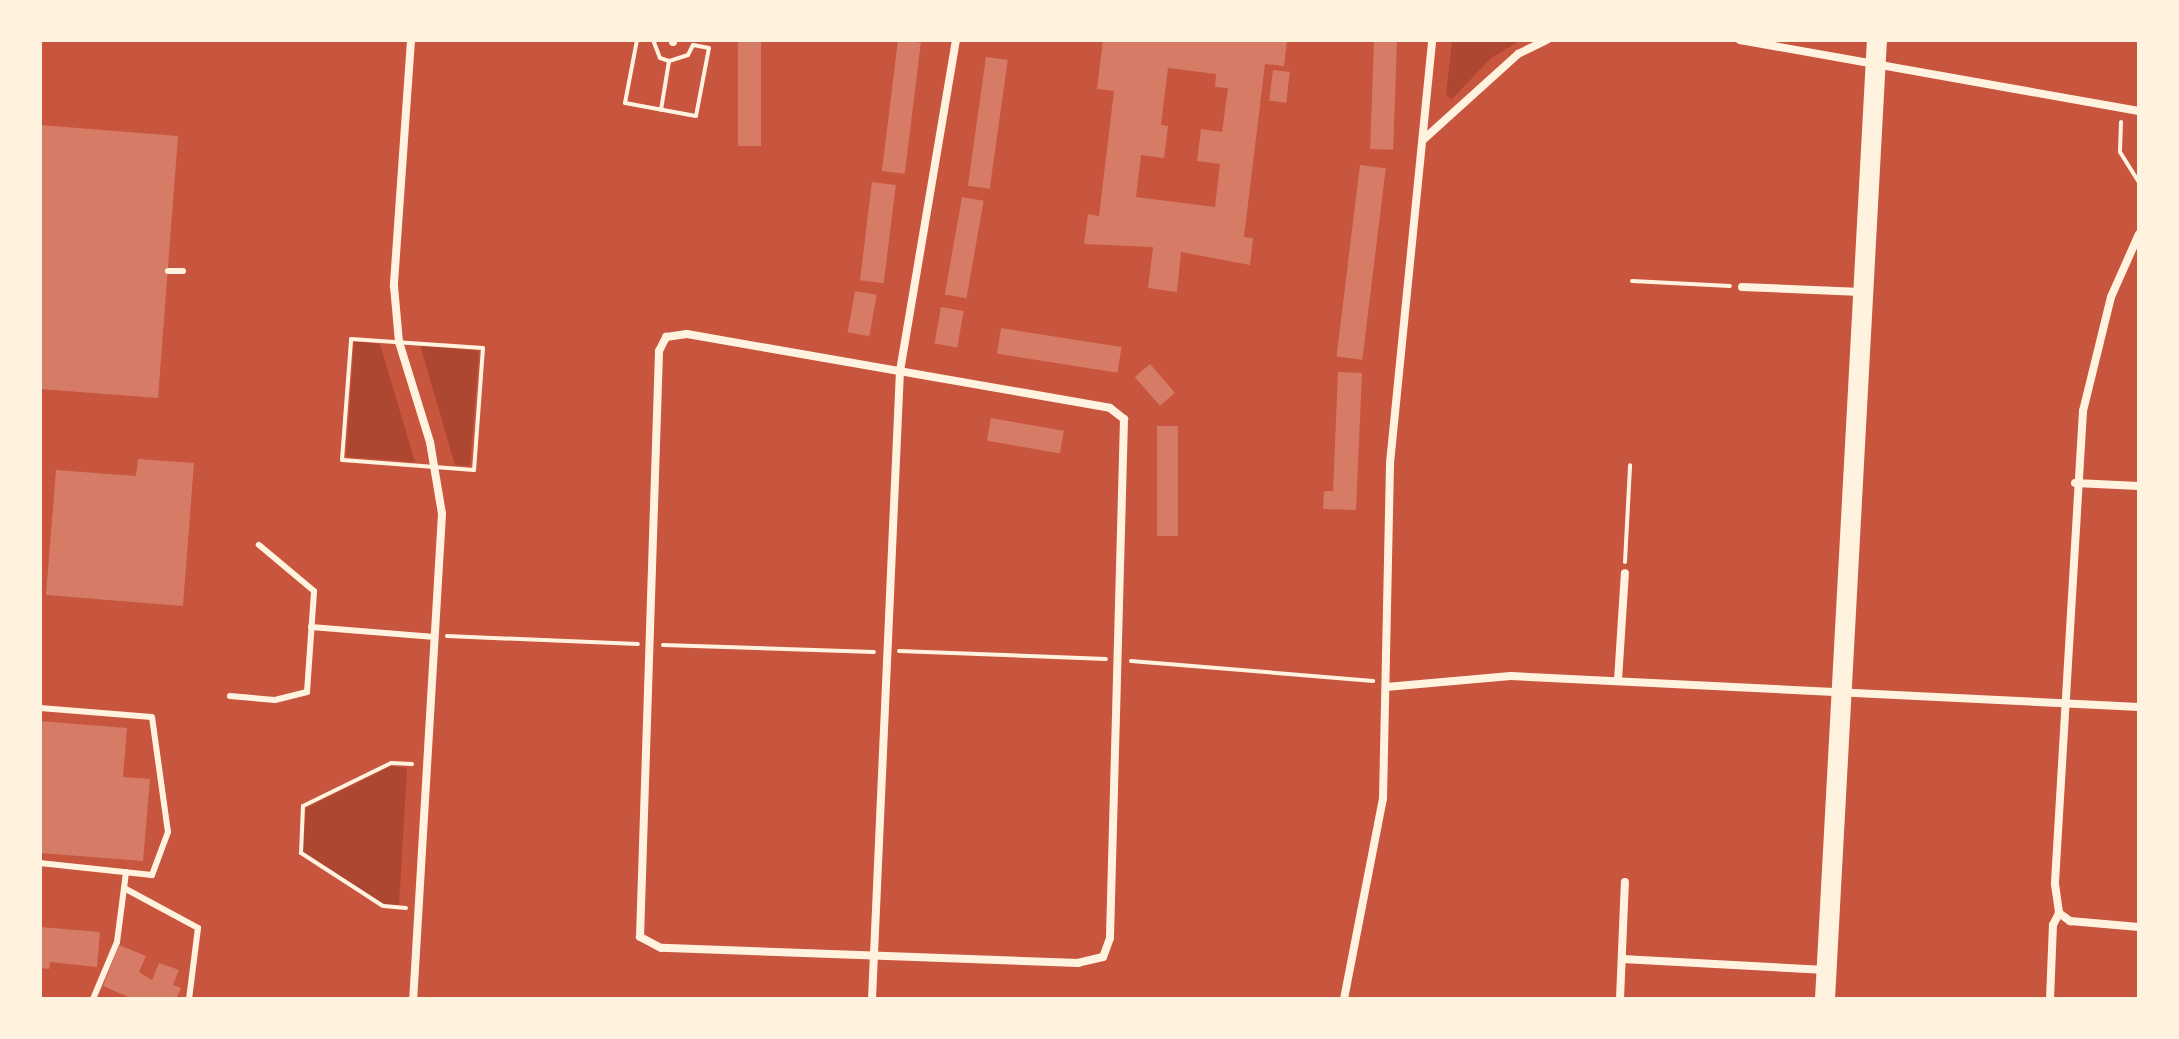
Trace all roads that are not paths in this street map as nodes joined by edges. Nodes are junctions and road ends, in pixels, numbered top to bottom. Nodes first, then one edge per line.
1 (411, 40) edge
2 (956, 40) edge
3 (1432, 40) edge
4 (1547, 40) edge
5 (1740, 40) edge
6 (1877, 40) edge
7 (1875, 64) junction
8 (2139, 111) edge
9 (1424, 139) junction
10 (2139, 234) edge
11 (168, 271) dead end
12 (183, 271) dead end
13 (1742, 287) road end
14 (1864, 292) junction
15 (900, 371) junction
16 (2075, 483) junction
17 (2139, 486) edge
18 (259, 545) dead end
19 (1625, 573) road end
20 (311, 627) junction
21 (435, 636) junction
22 (1618, 680) junction
23 (1386, 684) junction
24 (1843, 691) junction
25 (230, 696) dead end
26 (2065, 703) junction
27 (2139, 707) edge
28 (40, 708) edge
29 (40, 863) edge
30 (126, 872) junction
31 (1625, 882) dead end
32 (124, 888) junction
33 (2059, 913) junction
34 (2139, 927) edge
35 (874, 955) junction
36 (1622, 959) junction
37 (1827, 970) junction
38 (93, 999) edge
39 (189, 999) edge
40 (413, 999) edge
41 (872, 999) edge
42 (1344, 999) edge
43 (1620, 999) edge
44 (1825, 999) edge
45 (2050, 999) edge

1 - 21 street
2 - 15 street
3 - 9 street
4 - 9 street
5 - 7 street
6 - 7 main road
7 - 8 street
7 - 14 main road
9 - 23 street
10 - 16 street
11 - 12 lane
13 - 14 street
14 - 24 main road
15 - 35 street
15 - 35 street
15 - 35 street
16 - 17 street
16 - 26 street
18 - 20 lane
19 - 22 street
20 - 21 lane
20 - 25 lane
21 - 40 street
22 - 23 street
22 - 24 street
23 - 42 street
24 - 26 street
24 - 37 main road
26 - 27 street
26 - 33 street
28 - 30 lane
29 - 30 lane
30 - 32 lane
31 - 36 street
32 - 38 lane
32 - 39 lane
33 - 34 street
33 - 45 street
35 - 41 street
36 - 37 street
36 - 43 street
37 - 44 main road

